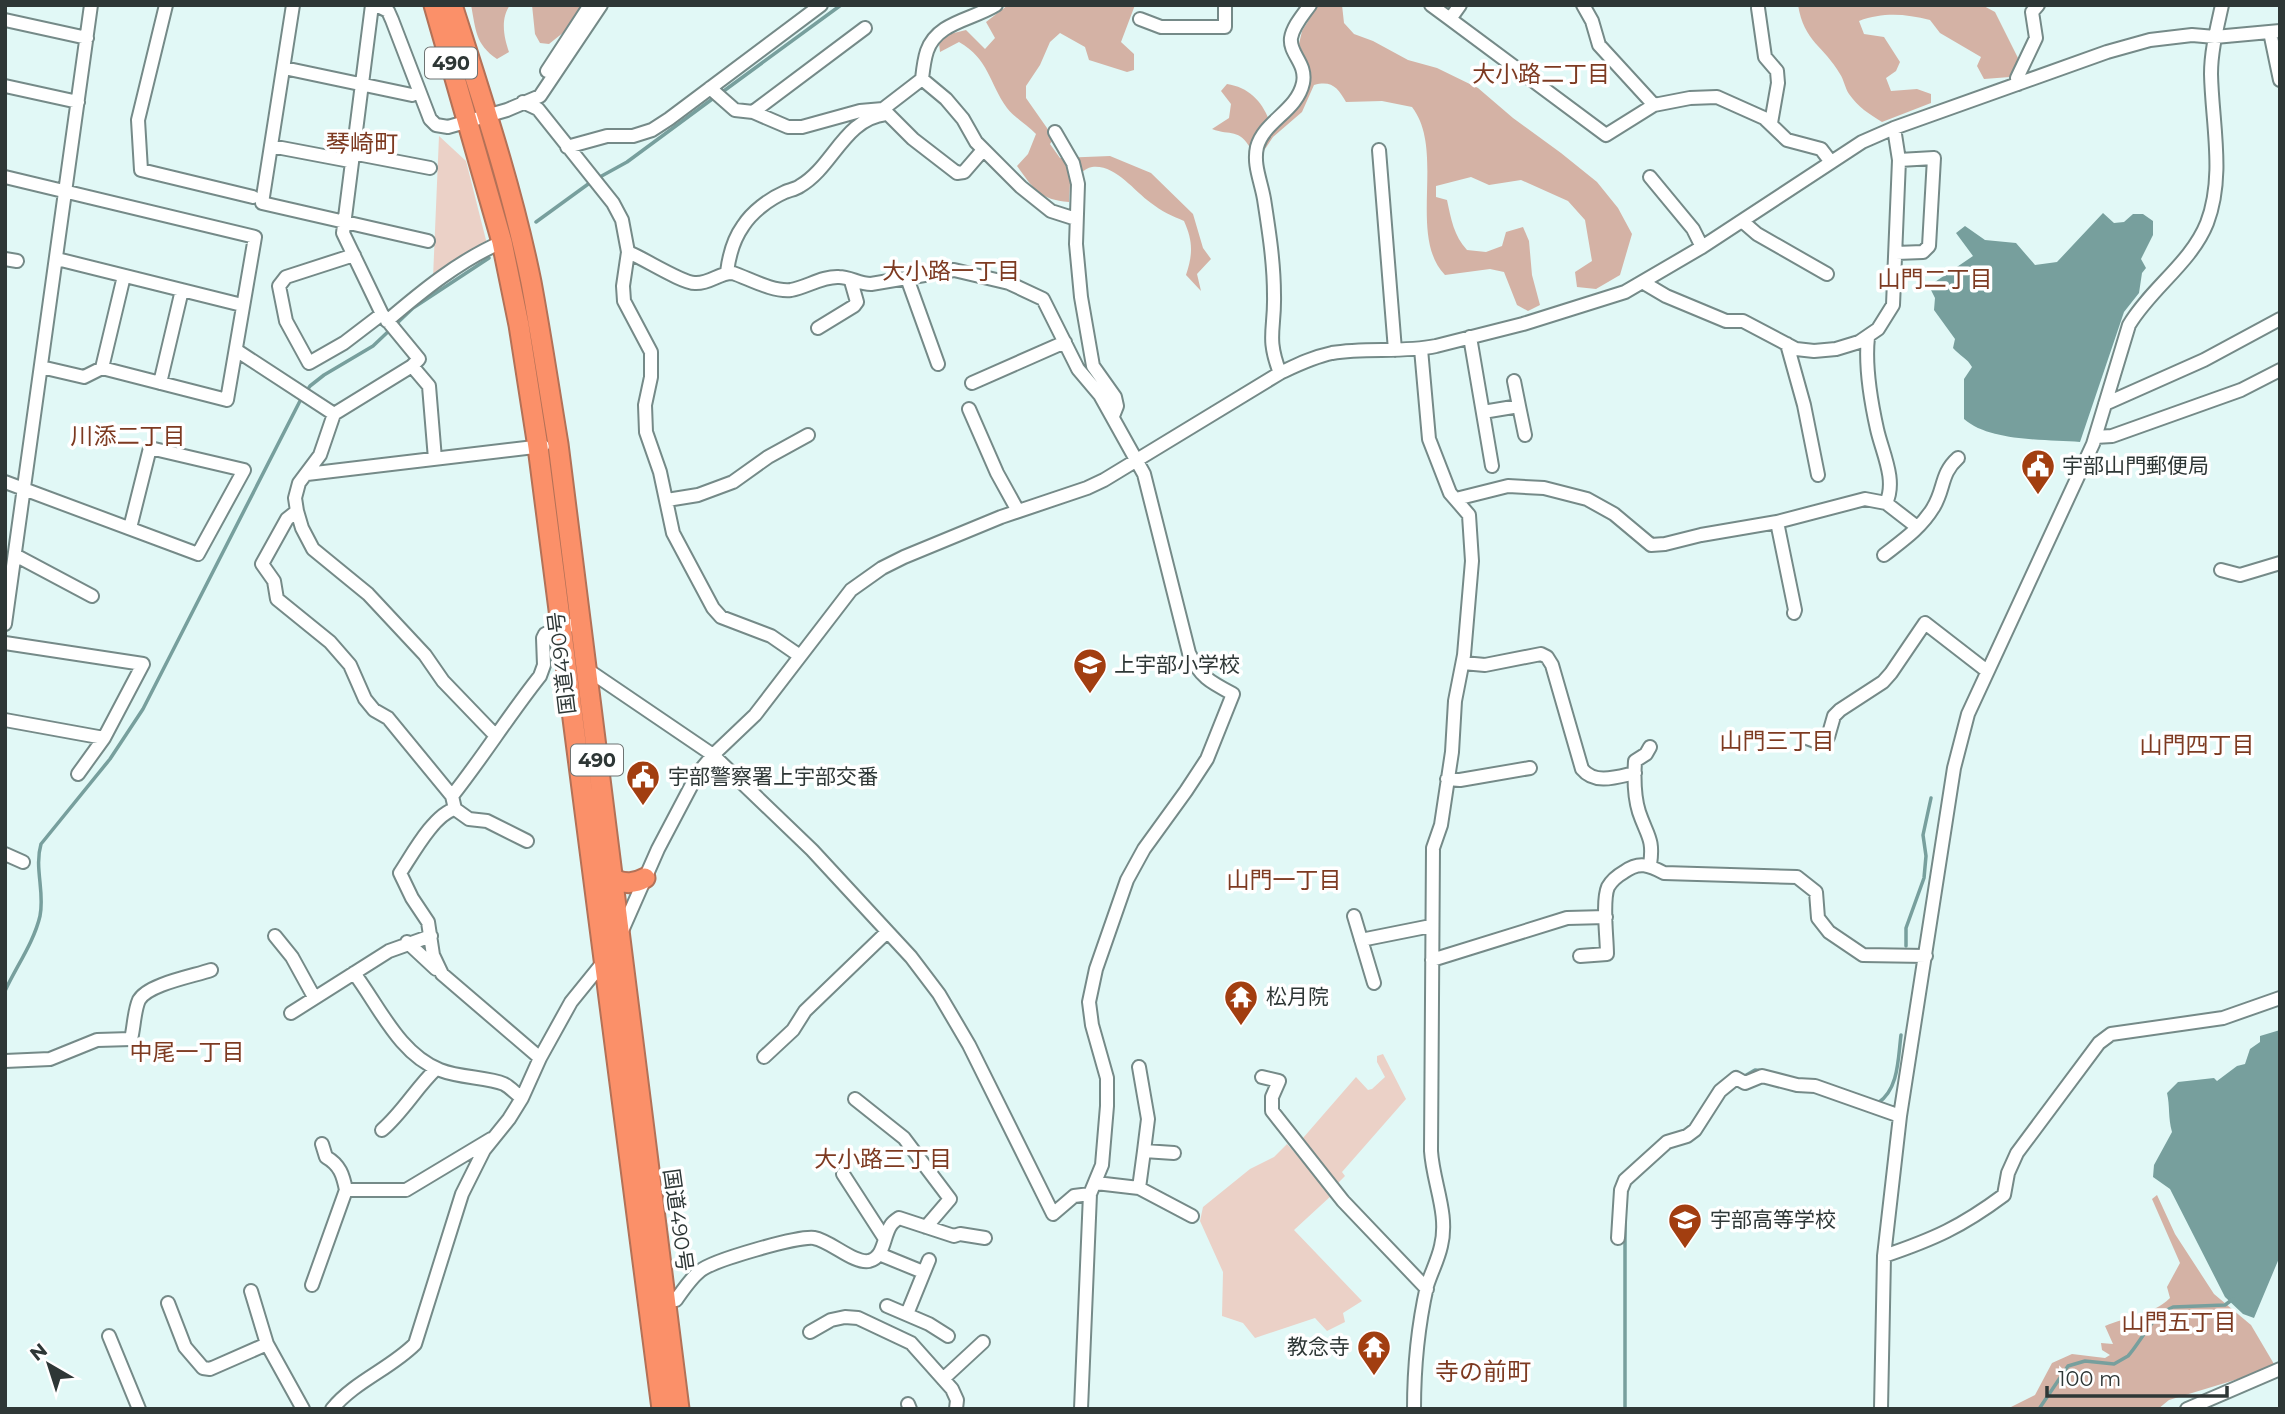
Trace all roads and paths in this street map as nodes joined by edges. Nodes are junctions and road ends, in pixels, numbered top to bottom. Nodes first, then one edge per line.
1 (91, 5) edge
2 (166, 5) edge
3 (293, 5) edge
4 (374, 5) edge
5 (434, 5) edge
6 (453, 5) edge
7 (590, 5) edge
8 (601, 5) edge
9 (821, 5) edge
10 (996, 5) edge
11 (1225, 5) edge
12 (1310, 5) edge
13 (1431, 5) edge
14 (1460, 5) edge
15 (1583, 5) edge
16 (2038, 5) edge
17 (2222, 5) edge
18 (1758, 8) dead end
19 (1140, 19) dead end
20 (1450, 19) junction
21 (5, 20) edge
22 (865, 28) dead end
23 (2275, 31) edge
24 (2215, 37) junction
25 (87, 38) junction
26 (284, 68) junction
27 (922, 79) junction
28 (2280, 80) edge
29 (361, 83) junction
30 (2018, 84) junction
31 (5, 86) edge
32 (710, 88) junction
33 (412, 95) dead end
34 (78, 102) junction
35 (523, 102) junction
36 (1654, 105) junction
37 (753, 112) junction
38 (885, 112) junction
39 (478, 119) junction
40 (1771, 123) junction
41 (1894, 128) junction
42 (1055, 132) dead end
43 (271, 146) junction
44 (567, 147) junction
45 (983, 150) junction
46 (1379, 150) dead end
47 (351, 157) junction
48 (1899, 160) junction
49 (1832, 162) junction
50 (430, 168) dead end
51 (5, 177) edge
52 (1650, 177) dead end
53 (66, 192) junction
54 (253, 197) dead end
55 (1076, 219) junction
56 (1742, 221) junction
57 (342, 222) junction
58 (428, 241) dead end
59 (502, 242) junction
60 (1702, 247) junction
61 (628, 252) junction
62 (1896, 253) junction
63 (354, 255) junction
64 (57, 259) junction
65 (727, 272) junction
66 (1827, 274) dead end
67 (124, 276) junction
68 (908, 278) junction
69 (851, 281) junction
70 (1644, 283) junction
71 (182, 290) junction
72 (242, 305) junction
73 (385, 318) junction
74 (2280, 319) edge
75 (818, 328) dead end
76 (1470, 337) junction
77 (1868, 337) junction
78 (1065, 342) junction
79 (1787, 344) junction
80 (1422, 349) junction
81 (236, 350) junction
82 (1395, 350) junction
83 (938, 364) dead end
84 (412, 366) junction
85 (41, 367) junction
86 (102, 368) junction
87 (2280, 370) edge
88 (1280, 373) junction
89 (1514, 381) dead end
90 (160, 383) junction
91 (972, 383) dead end
92 (2105, 404) junction
93 (1519, 406) junction
94 (969, 409) dead end
95 (1483, 412) junction
96 (334, 414) junction
97 (1113, 416) junction
98 (808, 435) dead end
99 (1525, 435) dead end
100 (2095, 437) junction
101 (548, 446) junction
102 (1958, 458) dead end
103 (436, 460) junction
104 (1136, 461) junction
105 (1492, 466) dead end
106 (307, 474) junction
107 (1818, 475) dead end
108 (5, 482) edge
109 (23, 489) junction
110 (1456, 499) junction
111 (667, 500) junction
112 (1886, 503) junction
113 (298, 511) junction
114 (1018, 511) junction
115 (1777, 522) junction
116 (1917, 527) junction
117 (130, 528) junction
118 (12, 549) edge
119 (1884, 555) dead end
120 (2280, 563) edge
121 (2221, 570) dead end
122 (92, 596) dead end
123 (1794, 613) dead end
124 (6, 619) edge
125 (571, 624) junction
126 (5, 643) edge
127 (800, 656) junction
128 (1463, 663) junction
129 (585, 668) junction
130 (1987, 671) junction
131 (5, 720) edge
132 (495, 735) junction
133 (104, 737) junction
134 (1804, 737) dead end
135 (1650, 747) dead end
136 (713, 755) junction
137 (1530, 768) dead end
138 (1635, 772) junction
139 (78, 774) dead end
140 (1447, 779) junction
141 (453, 802) junction
142 (527, 841) dead end
143 (5, 854) edge
144 (23, 862) dead end
145 (1650, 865) junction
146 (645, 878) junction
147 (613, 879) junction
148 (1354, 916) dead end
149 (1606, 916) junction
150 (1432, 926) junction
151 (887, 932) junction
152 (275, 936) dead end
153 (431, 936) junction
154 (618, 938) junction
155 (1361, 940) junction
156 (407, 943) junction
157 (1580, 956) dead end
158 (1926, 956) junction
159 (1432, 960) junction
160 (604, 962) junction
161 (211, 970) dead end
162 (354, 973) junction
163 (442, 974) junction
164 (1374, 983) dead end
165 (314, 997) junction
166 (2280, 998) edge
167 (291, 1013) dead end
168 (764, 1057) dead end
169 (540, 1058) junction
170 (5, 1061) edge
171 (1139, 1068) dead end
172 (436, 1069) junction
173 (1262, 1077) dead end
174 (522, 1098) junction
175 (855, 1099) dead end
176 (1900, 1116) junction
177 (382, 1130) dead end
178 (494, 1137) junction
179 (322, 1144) dead end
180 (1144, 1151) junction
181 (1174, 1153) dead end
182 (843, 1174) dead end
183 (1139, 1188) junction
184 (346, 1189) junction
185 (1093, 1189) junction
186 (1192, 1216) dead end
187 (926, 1227) junction
188 (985, 1238) dead end
189 (1618, 1238) dead end
190 (885, 1239) junction
191 (879, 1254) junction
192 (1884, 1256) junction
193 (312, 1285) dead end
194 (1426, 1289) junction
195 (251, 1291) dead end
196 (657, 1302) junction
197 (168, 1303) dead end
198 (887, 1306) dead end
199 (907, 1314) junction
200 (929, 1324) junction
201 (810, 1332) dead end
202 (109, 1336) dead end
203 (948, 1336) dead end
204 (983, 1342) dead end
205 (267, 1344) junction
206 (915, 1346) junction
207 (2280, 1369) edge
208 (943, 1379) junction
209 (139, 1409) edge
210 (303, 1409) edge
211 (332, 1409) edge
212 (662, 1409) edge
213 (679, 1409) edge
214 (956, 1409) edge
215 (1081, 1409) edge
216 (1414, 1409) edge
217 (1881, 1409) edge
218 (2187, 1409) edge

1 - 25 street
2 - 54 street
3 - 26 street
4 - 29 street
4 - 39 street
5 - 39 highway, 国道490号 / 490
6 - 39 highway, 国道490号 / 490
7 - 35 street
8 - 35 street
9 - 32 street
10 - 27 street
11 - 19 street
12 - 88 street
13 - 20 street
14 - 20 street
15 - 36 street
16 - 30 street
17 - 24 street
18 - 40 street
20 - 36 street
21 - 25 street
22 - 37 street
23 - 24 street
23 - 28 street
24 - 30 street
24 - 92 street
25 - 34 street
26 - 29 street
26 - 43 street
27 - 38 street
27 - 45 street
29 - 33 street
29 - 47 street
30 - 41 street
31 - 34 street
32 - 37 street
32 - 44 street
34 - 53 street
35 - 39 street
35 - 44 street
36 - 40 street
37 - 38 street
38 - 45 street
38 - 65 street
39 - 59 highway, 国道490号 / 490
39 - 101 highway, 国道490号 / 490
40 - 49 street
41 - 48 street
41 - 49 street
42 - 55 street
43 - 47 street
43 - 57 street
44 - 61 street
45 - 55 street
46 - 82 street
47 - 50 street
47 - 57 street
48 - 62 street
48 - 62 street
49 - 56 street
51 - 53 street
52 - 60 street
53 - 64 street
53 - 72 street
55 - 97 street
56 - 60 street
56 - 66 street
57 - 58 street
57 - 63 street
59 - 73 street
59 - 101 highway, 国道490号 / 490
60 - 70 street
61 - 65 street
61 - 111 street
62 - 77 street
63 - 73 street
63 - 73 street
64 - 67 street
64 - 85 street
65 - 69 street
67 - 71 street
67 - 86 street
68 - 69 street
68 - 78 street
68 - 83 street
69 - 75 street
70 - 76 street
70 - 79 street
71 - 72 street
71 - 90 street
72 - 81 street
73 - 84 street
74 - 92 street
76 - 80 street
76 - 95 street
77 - 79 street
77 - 112 street
78 - 91 street
78 - 97 street
79 - 107 street
80 - 82 street
80 - 110 street
81 - 90 street
81 - 96 street
82 - 88 street
84 - 96 street
84 - 103 street
85 - 86 street
85 - 109 street
86 - 90 street
87 - 100 street
88 - 104 street
89 - 93 street
92 - 100 street
93 - 95 street
93 - 99 street
94 - 114 street
95 - 105 street
96 - 106 street
97 - 104 street
98 - 111 street
100 - 130 street
101 - 103 street
101 - 125 highway, 国道490号 / 490
102 - 116 street
103 - 106 street
104 - 114 street
104 - 185 street
106 - 113 street
108 - 109 street
109 - 117 street
109 - 118 street
110 - 115 street
110 - 128 street
111 - 127 street
112 - 115 street
112 - 116 street
113 - 132 street
113 - 141 street
114 - 127 street
115 - 123 street
116 - 119 street
117 - 117 street
118 - 122 street
118 - 124 street
120 - 121 street
125 - 129 highway, 国道490号 / 490
125 - 132 street
125 - 160 highway, 国道490号 / 490
126 - 133 street
127 - 136 street
128 - 138 street
128 - 140 street
129 - 136 street
129 - 147 highway, 国道490号 / 490
130 - 134 street
130 - 158 street
131 - 133 street
132 - 141 street
133 - 139 street
135 - 138 street
136 - 146 street
136 - 151 street
137 - 140 street
138 - 145 street
140 - 150 street
141 - 142 street
141 - 153 street
143 - 144 street
145 - 149 street
145 - 158 street
146 - 147 highway
146 - 154 street
147 - 154 highway, 国道490号 / 490
148 - 155 street
149 - 157 street
149 - 159 street
150 - 155 street
150 - 159 street
151 - 168 street
151 - 185 street
152 - 165 street
153 - 156 street
153 - 163 street
154 - 160 street
154 - 196 highway, 国道490号 / 490
155 - 164 street
156 - 162 street
156 - 163 street
158 - 176 street
159 - 194 street
160 - 169 street
160 - 196 highway, 国道490号 / 490
161 - 170 street
162 - 165 street
162 - 172 street
163 - 169 street
165 - 167 street
166 - 192 street
169 - 174 street
171 - 180 street
172 - 174 street
172 - 177 street
173 - 194 street
174 - 178 street
175 - 187 street
176 - 189 street
176 - 192 street
178 - 184 street
178 - 211 street
179 - 184 street
180 - 181 street
180 - 183 street
182 - 190 street
183 - 185 street
183 - 186 street
184 - 193 street
185 - 215 street
187 - 188 street
187 - 190 street
190 - 191 street
191 - 196 street
191 - 199 street
192 - 217 street
194 - 216 street
195 - 205 street
196 - 212 highway, 国道490号 / 490
196 - 213 highway, 国道490号 / 490
197 - 205 street
198 - 199 street
199 - 200 street
200 - 203 street
200 - 206 street
201 - 206 street
202 - 209 street
204 - 208 street
205 - 210 street
206 - 208 street
207 - 218 street
208 - 214 street

